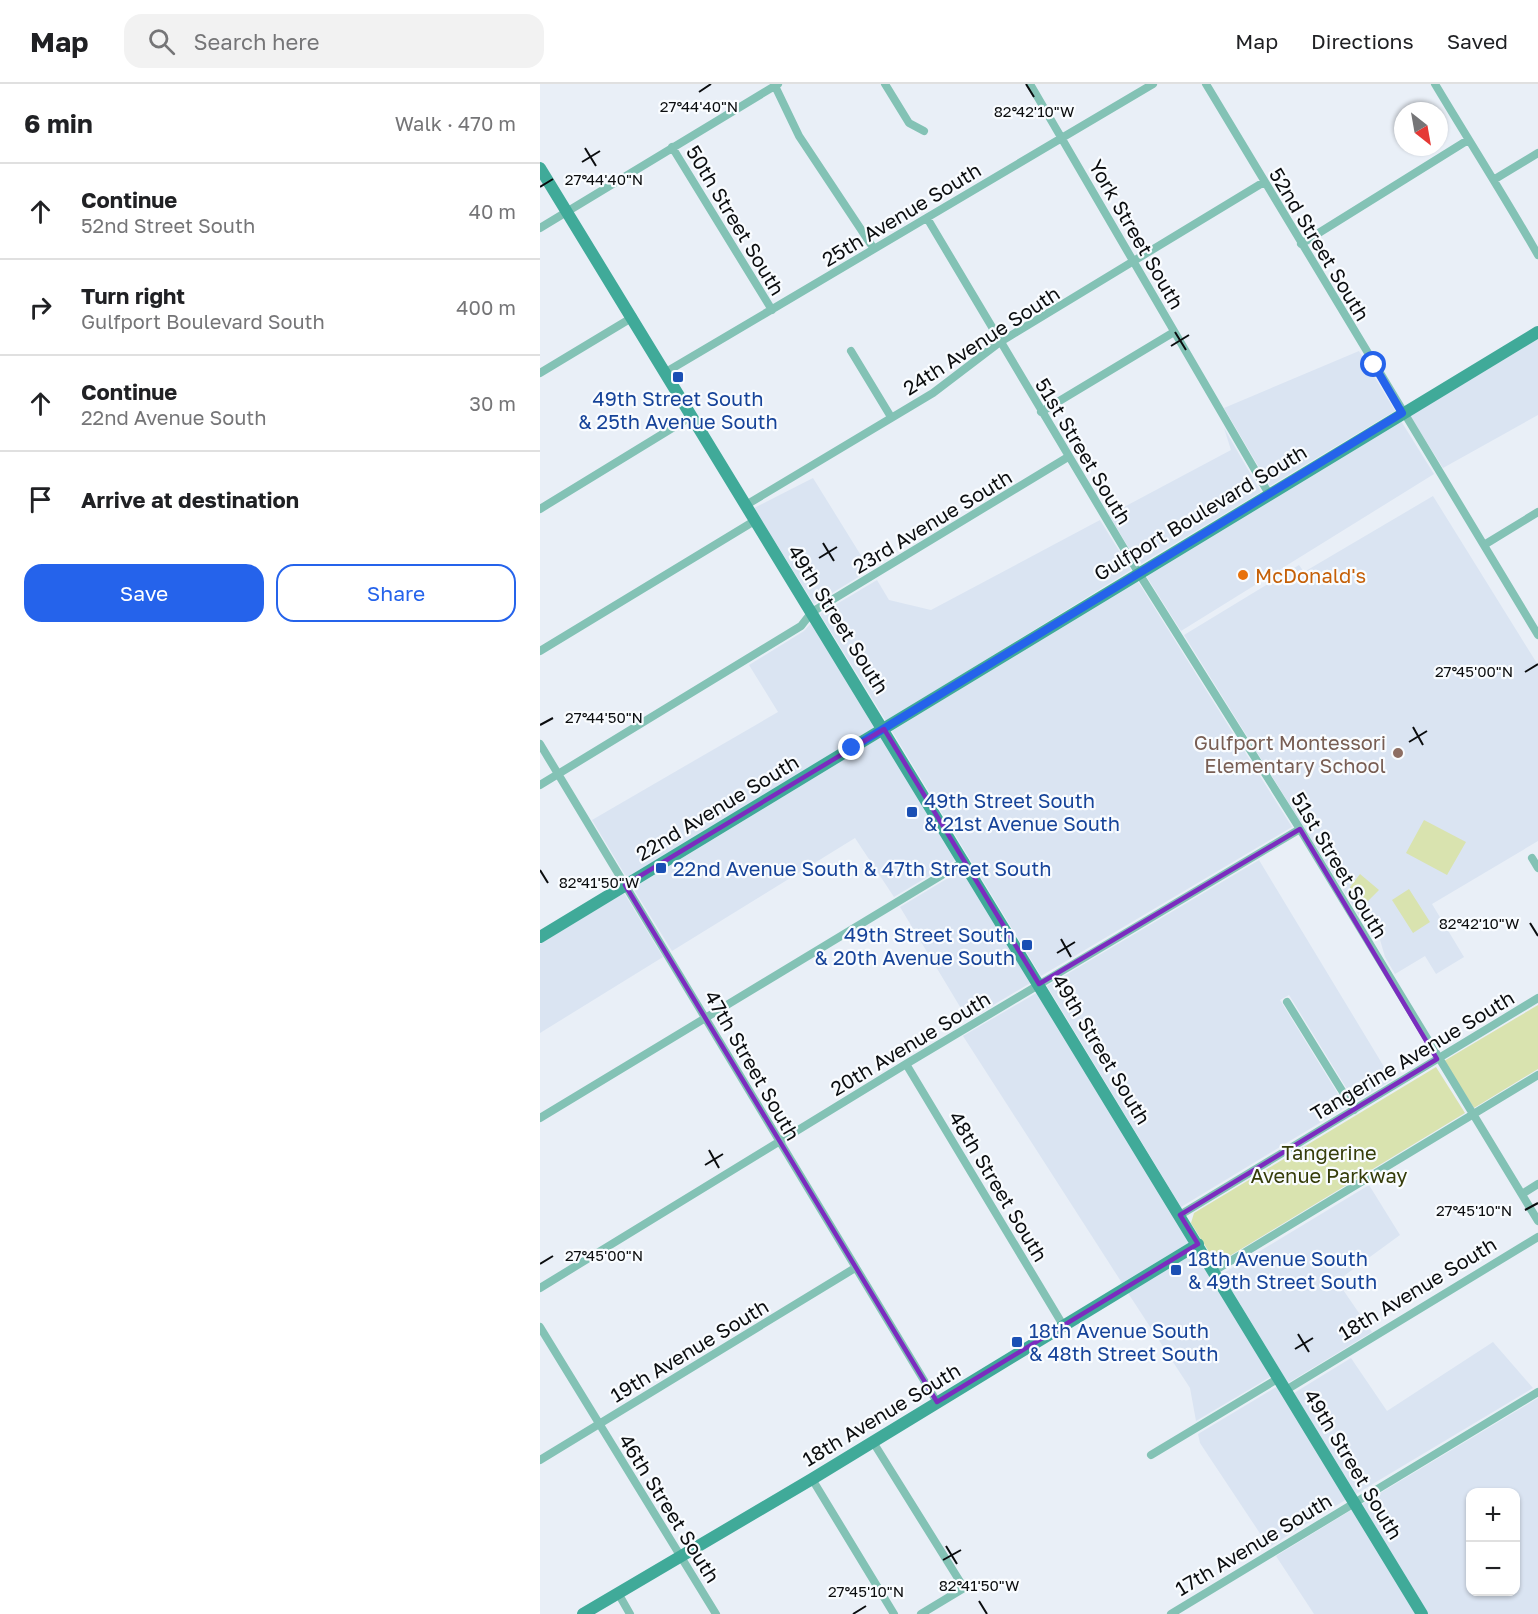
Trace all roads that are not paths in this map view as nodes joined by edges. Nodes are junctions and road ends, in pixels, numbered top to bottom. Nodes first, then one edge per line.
1 (885, 84) edge
2 (1030, 84) edge
3 (1153, 84) edge
4 (1206, 84) edge
5 (1435, 84) edge
6 (777, 85) edge
7 (924, 130) dead end
8 (1062, 137) junction
9 (1468, 140) junction
10 (672, 147) junction
11 (1538, 153) edge
12 (540, 168) edge
13 (1495, 179) junction
14 (1264, 182) junction
15 (567, 210) junction
16 (927, 218) junction
17 (540, 228) edge
18 (1301, 244) junction
19 (874, 249) junction
20 (1538, 255) edge
21 (1135, 262) junction
22 (772, 310) junction
23 (633, 317) junction
24 (1538, 332) edge
25 (1174, 333) junction
26 (1000, 342) junction
27 (851, 351) dead end
28 (666, 372) junction
29 (540, 373) edge
30 (1041, 412) junction
31 (1402, 413) junction
32 (692, 416) junction
33 (891, 417) junction
34 (1068, 457) junction
35 (1269, 494) junction
36 (746, 505) junction
37 (540, 509) edge
38 (1538, 512) edge
39 (756, 520) junction
40 (1484, 545) junction
41 (1138, 572) junction
42 (812, 612) junction
43 (1538, 635) edge
44 (540, 651) edge
45 (884, 729) junction
46 (540, 744) edge
47 (558, 774) junction
48 (540, 785) edge
49 (1300, 829) junction
50 (1532, 858) dead end
51 (965, 861) junction
52 (1538, 868) edge
53 (625, 885) junction
54 (540, 937) edge
55 (1040, 984) junction
56 (1538, 998) edge
57 (1287, 1002) dead end
58 (707, 1017) junction
59 (1437, 1059) junction
60 (906, 1064) junction
61 (1538, 1076) edge
62 (1354, 1110) junction
63 (1472, 1115) junction
64 (540, 1118) edge
65 (778, 1142) junction
66 (1538, 1184) edge
67 (1522, 1194) junction
68 (1180, 1215) junction
69 (1538, 1221) edge
70 (1538, 1237) edge
71 (1198, 1244) junction
72 (855, 1268) junction
73 (1214, 1272) junction
74 (540, 1288) edge
75 (1063, 1325) junction
76 (540, 1327) edge
77 (1279, 1378) junction
78 (1286, 1390) junction
79 (1538, 1392) edge
80 (937, 1402) junction
81 (599, 1424) junction
82 (873, 1442) junction
83 (1151, 1455) dead end
84 (540, 1460) edge
85 (812, 1479) junction
86 (1354, 1502) junction
87 (680, 1556) junction
88 (618, 1593) junction
89 (583, 1614) edge
90 (630, 1614) edge
91 (716, 1614) edge
92 (894, 1614) edge
93 (921, 1614) edge
94 (1171, 1614) edge
95 (1422, 1614) edge

1 - 7 street
2 - 8 street, York Street South
3 - 8 street, 25th Avenue South
4 - 14 street, 52nd Street South
5 - 9 street
6 - 10 street
6 - 19 street
8 - 16 street, 25th Avenue South
8 - 21 street, York Street South
9 - 13 street
9 - 18 street
10 - 15 street
10 - 22 street, 50th Street South
11 - 13 street
12 - 15 main road, 49th Street South
13 - 20 street
14 - 18 street, 52nd Street South
14 - 21 street, 24th Avenue South
15 - 17 street
15 - 23 main road, 49th Street South
16 - 19 street, 25th Avenue South
16 - 26 street, 51st Street South
18 - 31 street, 52nd Street South
19 - 22 street, 25th Avenue South
21 - 25 street, York Street South
21 - 26 street, 24th Avenue South
22 - 28 street, 25th Avenue South
23 - 28 main road, 49th Street South
23 - 29 street
24 - 31 main road, Gulfport Boulevard South
25 - 30 street
25 - 35 street, York Street South
26 - 30 street, 51st Street South
26 - 33 street, 24th Avenue South
27 - 33 street
28 - 32 main road, 49th Street South
30 - 34 street, 51st Street South
31 - 35 main road, Gulfport Boulevard South
31 - 40 street, 52nd Street South
32 - 36 main road, 49th Street South
32 - 37 street
33 - 36 street, 24th Avenue South
34 - 41 street, 51st Street South
34 - 42 street, 23rd Avenue South
35 - 41 main road, Gulfport Boulevard South
36 - 39 main road, 49th Street South
38 - 40 street
39 - 42 main road, 49th Street South
39 - 44 street
40 - 43 street, 52nd Street South
41 - 45 main road, Gulfport Boulevard South
41 - 49 street, 51st Street South
42 - 45 main road, 49th Street South
42 - 47 street, 23rd Avenue South
45 - 51 main road, 49th Street South
45 - 53 main road, 22nd Avenue South
46 - 47 street, 47th Street South
47 - 48 street, 23rd Avenue South
47 - 53 street, 47th Street South
49 - 55 street, 20th Avenue South
49 - 59 street, 51st Street South
50 - 52 street
51 - 55 main road, 49th Street South
51 - 58 street
53 - 54 main road, 22nd Avenue South
53 - 58 street, 47th Street South
55 - 60 street, 20th Avenue South
55 - 68 main road, 49th Street South
56 - 59 street, Tangerine Avenue South
57 - 62 street
58 - 64 street
58 - 65 street, 47th Street South
59 - 62 street, Tangerine Avenue South
59 - 63 street, 51st Street South
60 - 65 street, 20th Avenue South
60 - 75 street, 48th Street South
61 - 63 street
62 - 68 street, Tangerine Avenue South
63 - 67 street, 51st Street South
63 - 73 street
65 - 72 street, 47th Street South
65 - 74 street, 20th Avenue South
66 - 67 street
67 - 69 street, 51st Street South
68 - 71 main road, 49th Street South
70 - 78 street, 18th Avenue South
71 - 73 main road, 49th Street South
71 - 75 main road, 18th Avenue South
72 - 80 street, 47th Street South
72 - 81 street, 19th Avenue South
73 - 77 main road, 49th Street South
75 - 80 main road, 18th Avenue South
76 - 81 street, 46th Street South
77 - 78 main road, 49th Street South
77 - 83 street
78 - 86 main road, 49th Street South
79 - 86 street, 17th Avenue South
80 - 82 main road, 18th Avenue South
81 - 84 street, 19th Avenue South
81 - 87 street, 46th Street South
82 - 85 main road, 18th Avenue South
82 - 93 street
85 - 87 main road, 18th Avenue South
85 - 92 street
86 - 94 street, 17th Avenue South
86 - 95 main road, 49th Street South
87 - 88 main road, 18th Avenue South
87 - 91 street, 46th Street South
88 - 89 main road, 18th Avenue South
88 - 90 street

